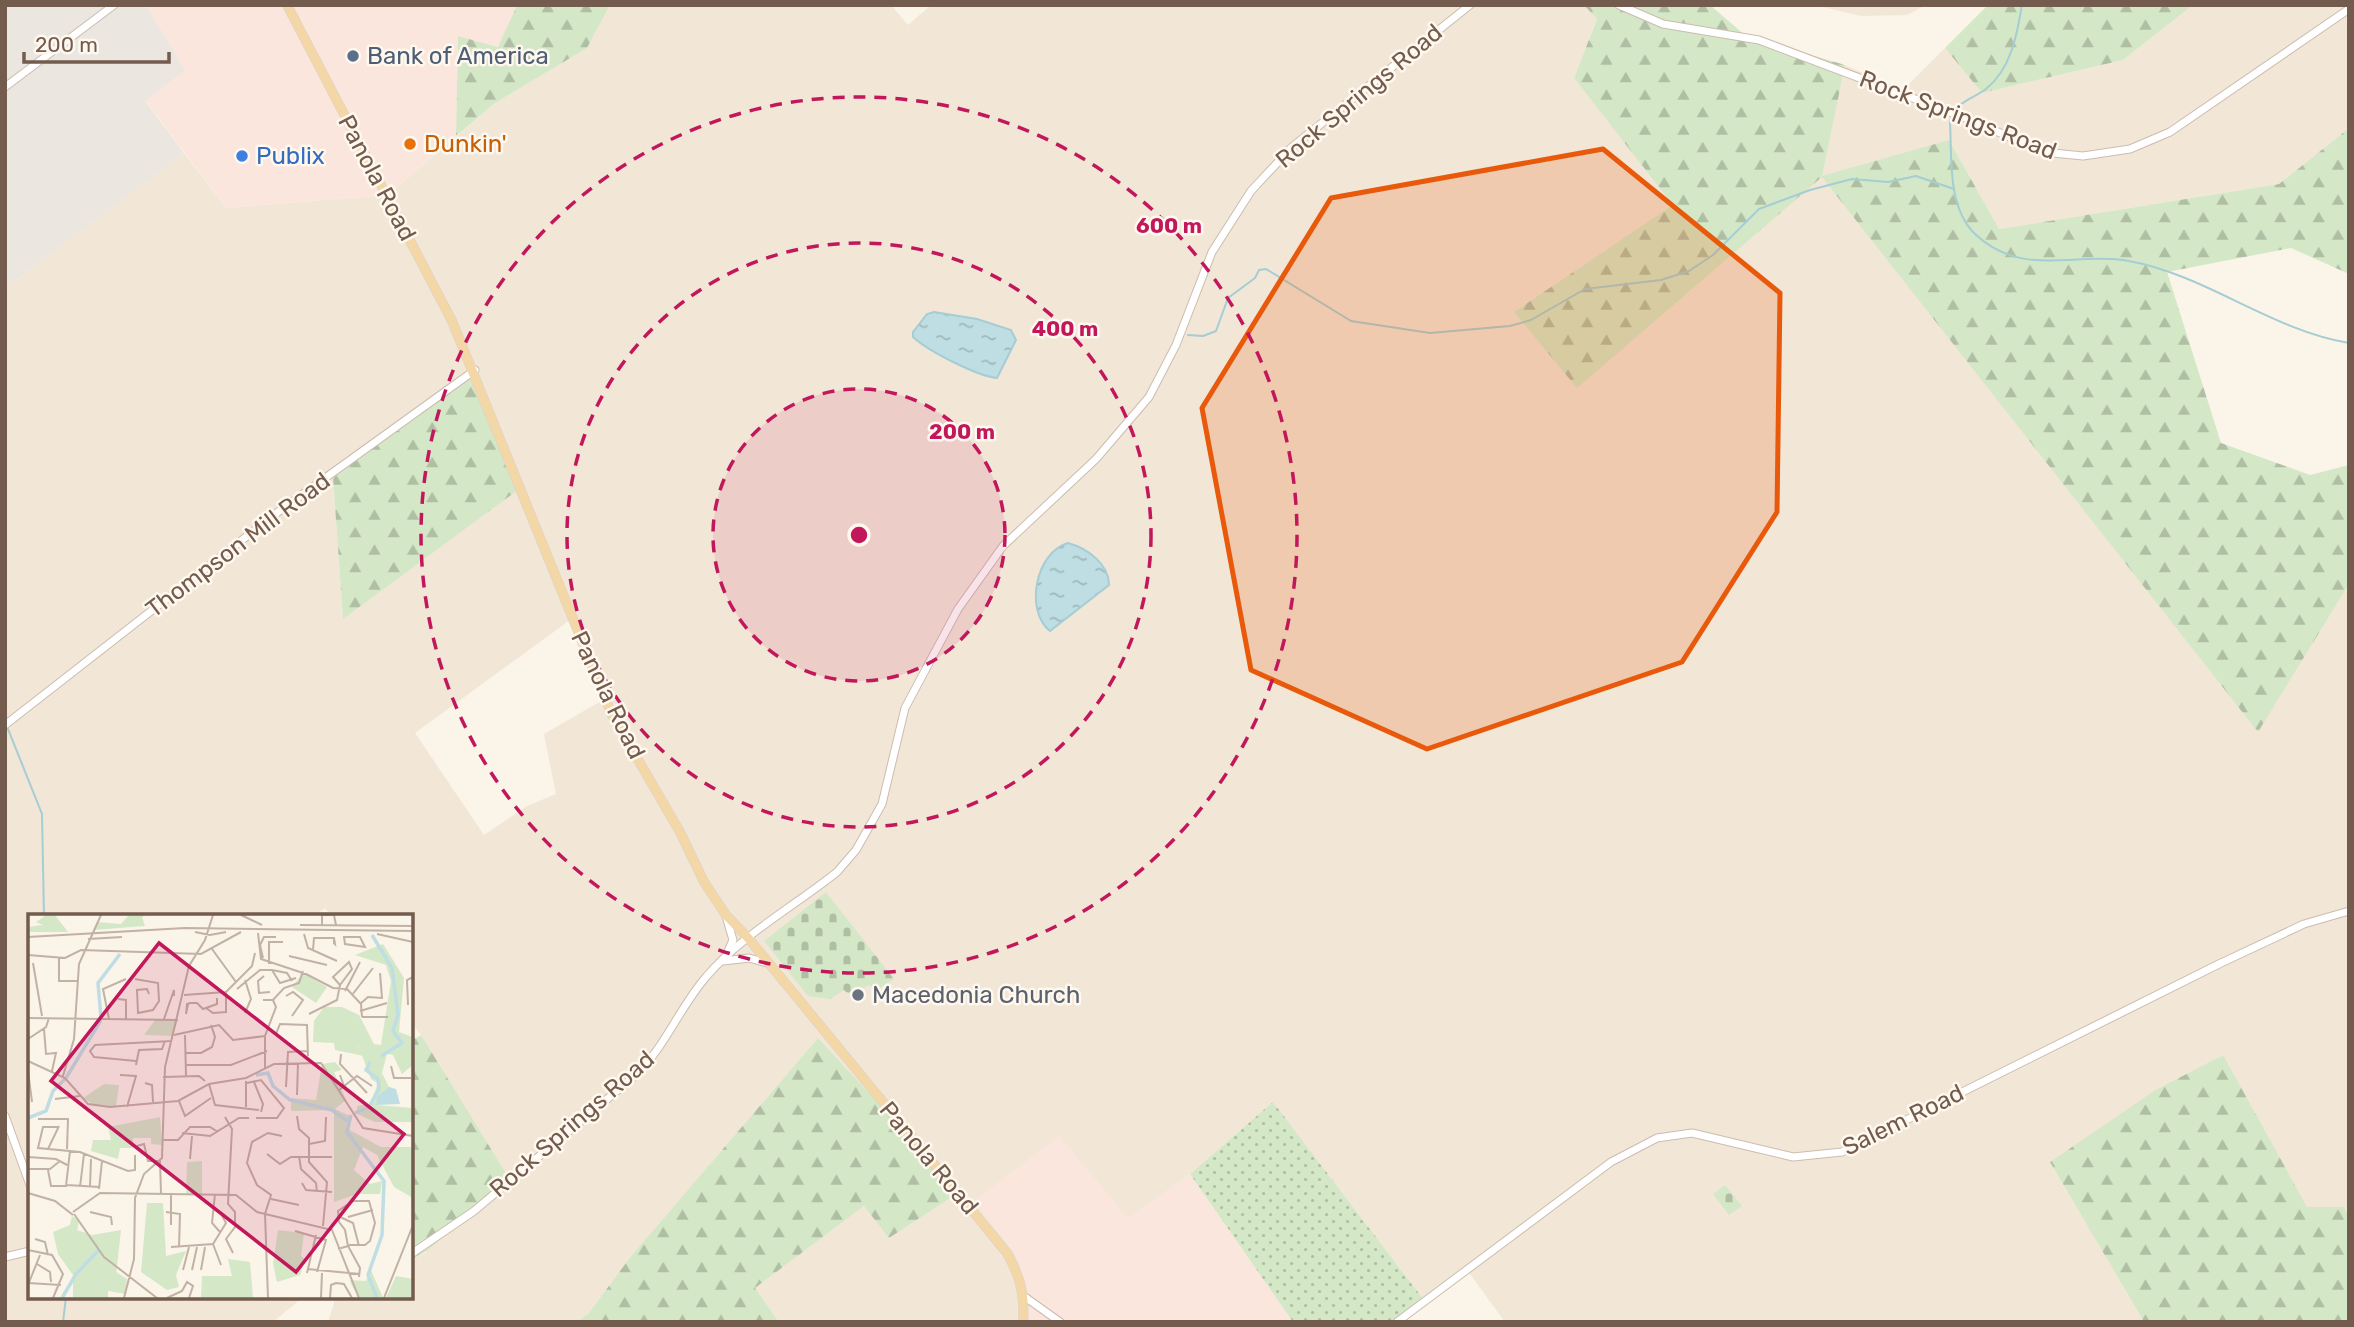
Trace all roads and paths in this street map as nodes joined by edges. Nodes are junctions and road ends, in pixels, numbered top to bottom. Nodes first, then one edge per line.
1 (114, 5) edge
2 (287, 5) edge
3 (1470, 5) edge
4 (1619, 5) edge
5 (2349, 9) edge
6 (5, 87) edge
7 (475, 370) junction
8 (5, 725) edge
9 (2349, 911) edge
10 (726, 915) junction
11 (749, 939) junction
12 (723, 961) junction
13 (767, 962) junction
14 (5, 1116) edge
15 (28, 1179) edge
16 (28, 1251) edge
17 (413, 1253) edge
18 (5, 1257) edge
19 (1025, 1297) junction
20 (1038, 1309) junction
21 (1024, 1317) edge
22 (1060, 1322) edge
23 (1397, 1322) edge

1 - 6 street
2 - 7 main road, Panola Road
3 - 11 street, Rock Springs Road
4 - 5 street, Rock Springs Road
7 - 8 street, Thompson Mill Road
7 - 10 main road, Panola Road
9 - 23 street, Salem Road
10 - 11 main road, Panola Road
10 - 12 street
11 - 12 street, Rock Springs Road
11 - 13 main road, Panola Road
12 - 13 street
12 - 17 street, Rock Springs Road
13 - 19 main road, Panola Road
14 - 15 street
16 - 18 street
19 - 20 street
19 - 21 main road, Panola Road
20 - 21 street
20 - 22 street

